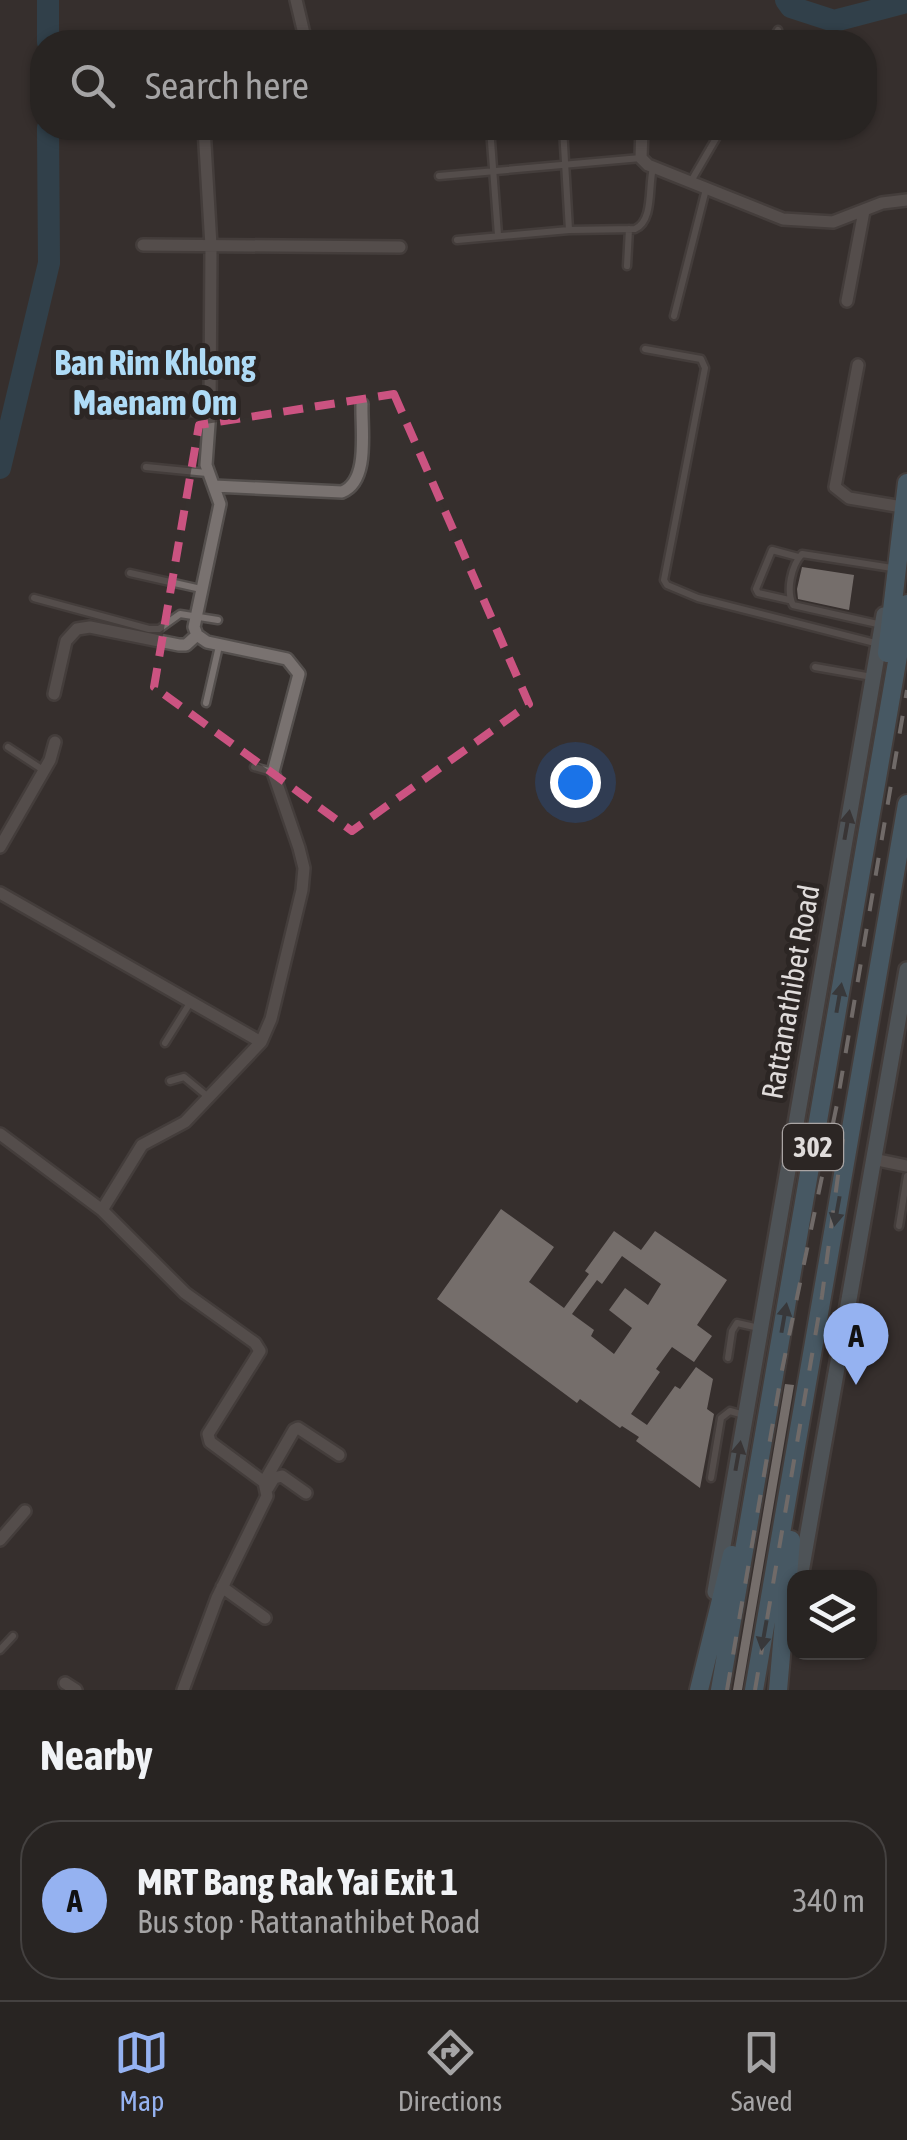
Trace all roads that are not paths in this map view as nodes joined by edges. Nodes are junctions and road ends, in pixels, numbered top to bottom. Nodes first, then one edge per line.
1 (296, 0) edge
2 (303, 30) edge
3 (205, 140) edge
4 (491, 140) edge
5 (564, 140) edge
6 (642, 140) edge
7 (715, 140) edge
8 (642, 158) junction
9 (566, 164) junction
10 (653, 168) junction
11 (492, 171) junction
12 (439, 176) dead end
13 (689, 184) junction
14 (706, 189) junction
15 (907, 200) edge
16 (864, 212) junction
17 (628, 229) junction
18 (569, 230) junction
19 (498, 235) junction
20 (457, 240) dead end
21 (144, 245) dead end
22 (210, 246) junction
23 (400, 247) dead end
24 (626, 266) dead end
25 (848, 302) dead end
26 (674, 316) dead end
27 (644, 349) dead end
28 (858, 365) dead end
29 (362, 404) dead end
30 (136, 408) dead end
31 (210, 410) junction
32 (146, 467) dead end
33 (206, 473) junction
34 (907, 482) edge
35 (214, 486) junction
36 (902, 507) junction
37 (798, 557) junction
38 (892, 568) junction
39 (130, 573) dead end
40 (201, 588) junction
41 (34, 598) dead end
42 (790, 600) junction
43 (907, 604) edge
44 (195, 614) junction
45 (218, 620) dead end
46 (882, 625) junction
47 (197, 635) junction
48 (219, 644) junction
49 (879, 644) junction
50 (815, 667) dead end
51 (873, 677) junction
52 (54, 694) dead end
53 (206, 704) dead end
54 (55, 742) dead end
55 (8, 748) dead end
56 (254, 767) dead end
57 (44, 770) junction
58 (273, 772) junction
59 (907, 804) edge
60 (907, 823) edge
61 (0, 846) edge
62 (864, 852) junction
63 (898, 859) junction
64 (0, 892) edge
65 (907, 970) edge
66 (191, 1002) junction
67 (261, 1042) junction
68 (165, 1043) dead end
69 (170, 1081) dead end
70 (208, 1096) junction
71 (0, 1134) edge
72 (873, 1159) junction
73 (907, 1166) edge
74 (907, 1176) edge
75 (102, 1210) junction
76 (899, 1226) dead end
77 (760, 1328) junction
78 (728, 1358) dead end
79 (767, 1414) junction
80 (745, 1415) junction
81 (801, 1420) junction
82 (339, 1455) dead end
83 (710, 1478) dead end
84 (265, 1487) junction
85 (306, 1493) dead end
86 (25, 1511) dead end
87 (0, 1540) edge
88 (801, 1570) edge
89 (222, 1587) junction
90 (266, 1618) dead end
91 (13, 1636) dead end
92 (787, 1646) edge
93 (0, 1650) edge
94 (182, 1690) edge
95 (698, 1690) edge
96 (720, 1690) edge
97 (754, 1690) edge
98 (779, 1690) edge

1 - 2 street
3 - 22 street
4 - 11 lane
5 - 9 lane
6 - 8 street
7 - 13 lane
8 - 9 lane
8 - 10 street
9 - 11 lane
9 - 18 lane
10 - 13 street
10 - 17 lane
11 - 12 lane
11 - 19 lane
13 - 14 street
14 - 16 street
14 - 26 lane
15 - 16 street
16 - 25 street
17 - 18 lane
17 - 24 lane
18 - 19 lane
19 - 20 lane
21 - 22 street
22 - 23 street
22 - 31 street
27 - 49 lane
28 - 36 street
29 - 35 street
30 - 31 street
31 - 33 street
32 - 33 lane
33 - 35 street
34 - 36 main road, Rattanathibet Road / 302
34 - 62 main road
35 - 40 street
36 - 38 main road, Rattanathibet Road / 302
37 - 38 lane
37 - 42 lane
37 - 42 lane
38 - 46 main road, Rattanathibet Road / 302
39 - 40 lane
40 - 44 street
41 - 44 lane
42 - 46 lane
43 - 62 main road, Rattanathibet Road / 302
44 - 45 lane
44 - 47 street
46 - 49 main road, Rattanathibet Road / 302
47 - 48 street
47 - 52 street
48 - 53 lane
48 - 58 street
49 - 51 main road, Rattanathibet Road / 302
50 - 51 lane
77 -> 51 main road, Rattanathibet Road / 302
54 - 57 street
55 - 57 lane
56 - 58 lane
57 - 61 street
58 - 67 street
59 - 63 main road, 302
60 - 63 main road
79 -> 62 main road, Rattanathibet Road / 302
63 -> 81 main road, 302
64 - 66 street
65 - 72 main road, 302
66 - 67 street
66 - 68 lane
67 - 70 street
69 - 70 lane
70 - 75 street
71 - 75 street
72 - 73 street
72 - 88 main road, 302
74 - 76 lane
75 - 84 street
77 - 78 lane
77 - 80 main road, Rattanathibet Road / 302
79 - 95 main road
79 - 96 main road, Rattanathibet Road / 302
80 - 83 lane
95 -> 80 main road, Rattanathibet Road / 302
81 -> 97 main road, 302
81 - 98 main road
82 - 84 street
84 - 85 street
84 - 89 street
86 - 87 street
89 - 90 street
89 - 94 street
91 - 93 lane
92 - 98 main road

